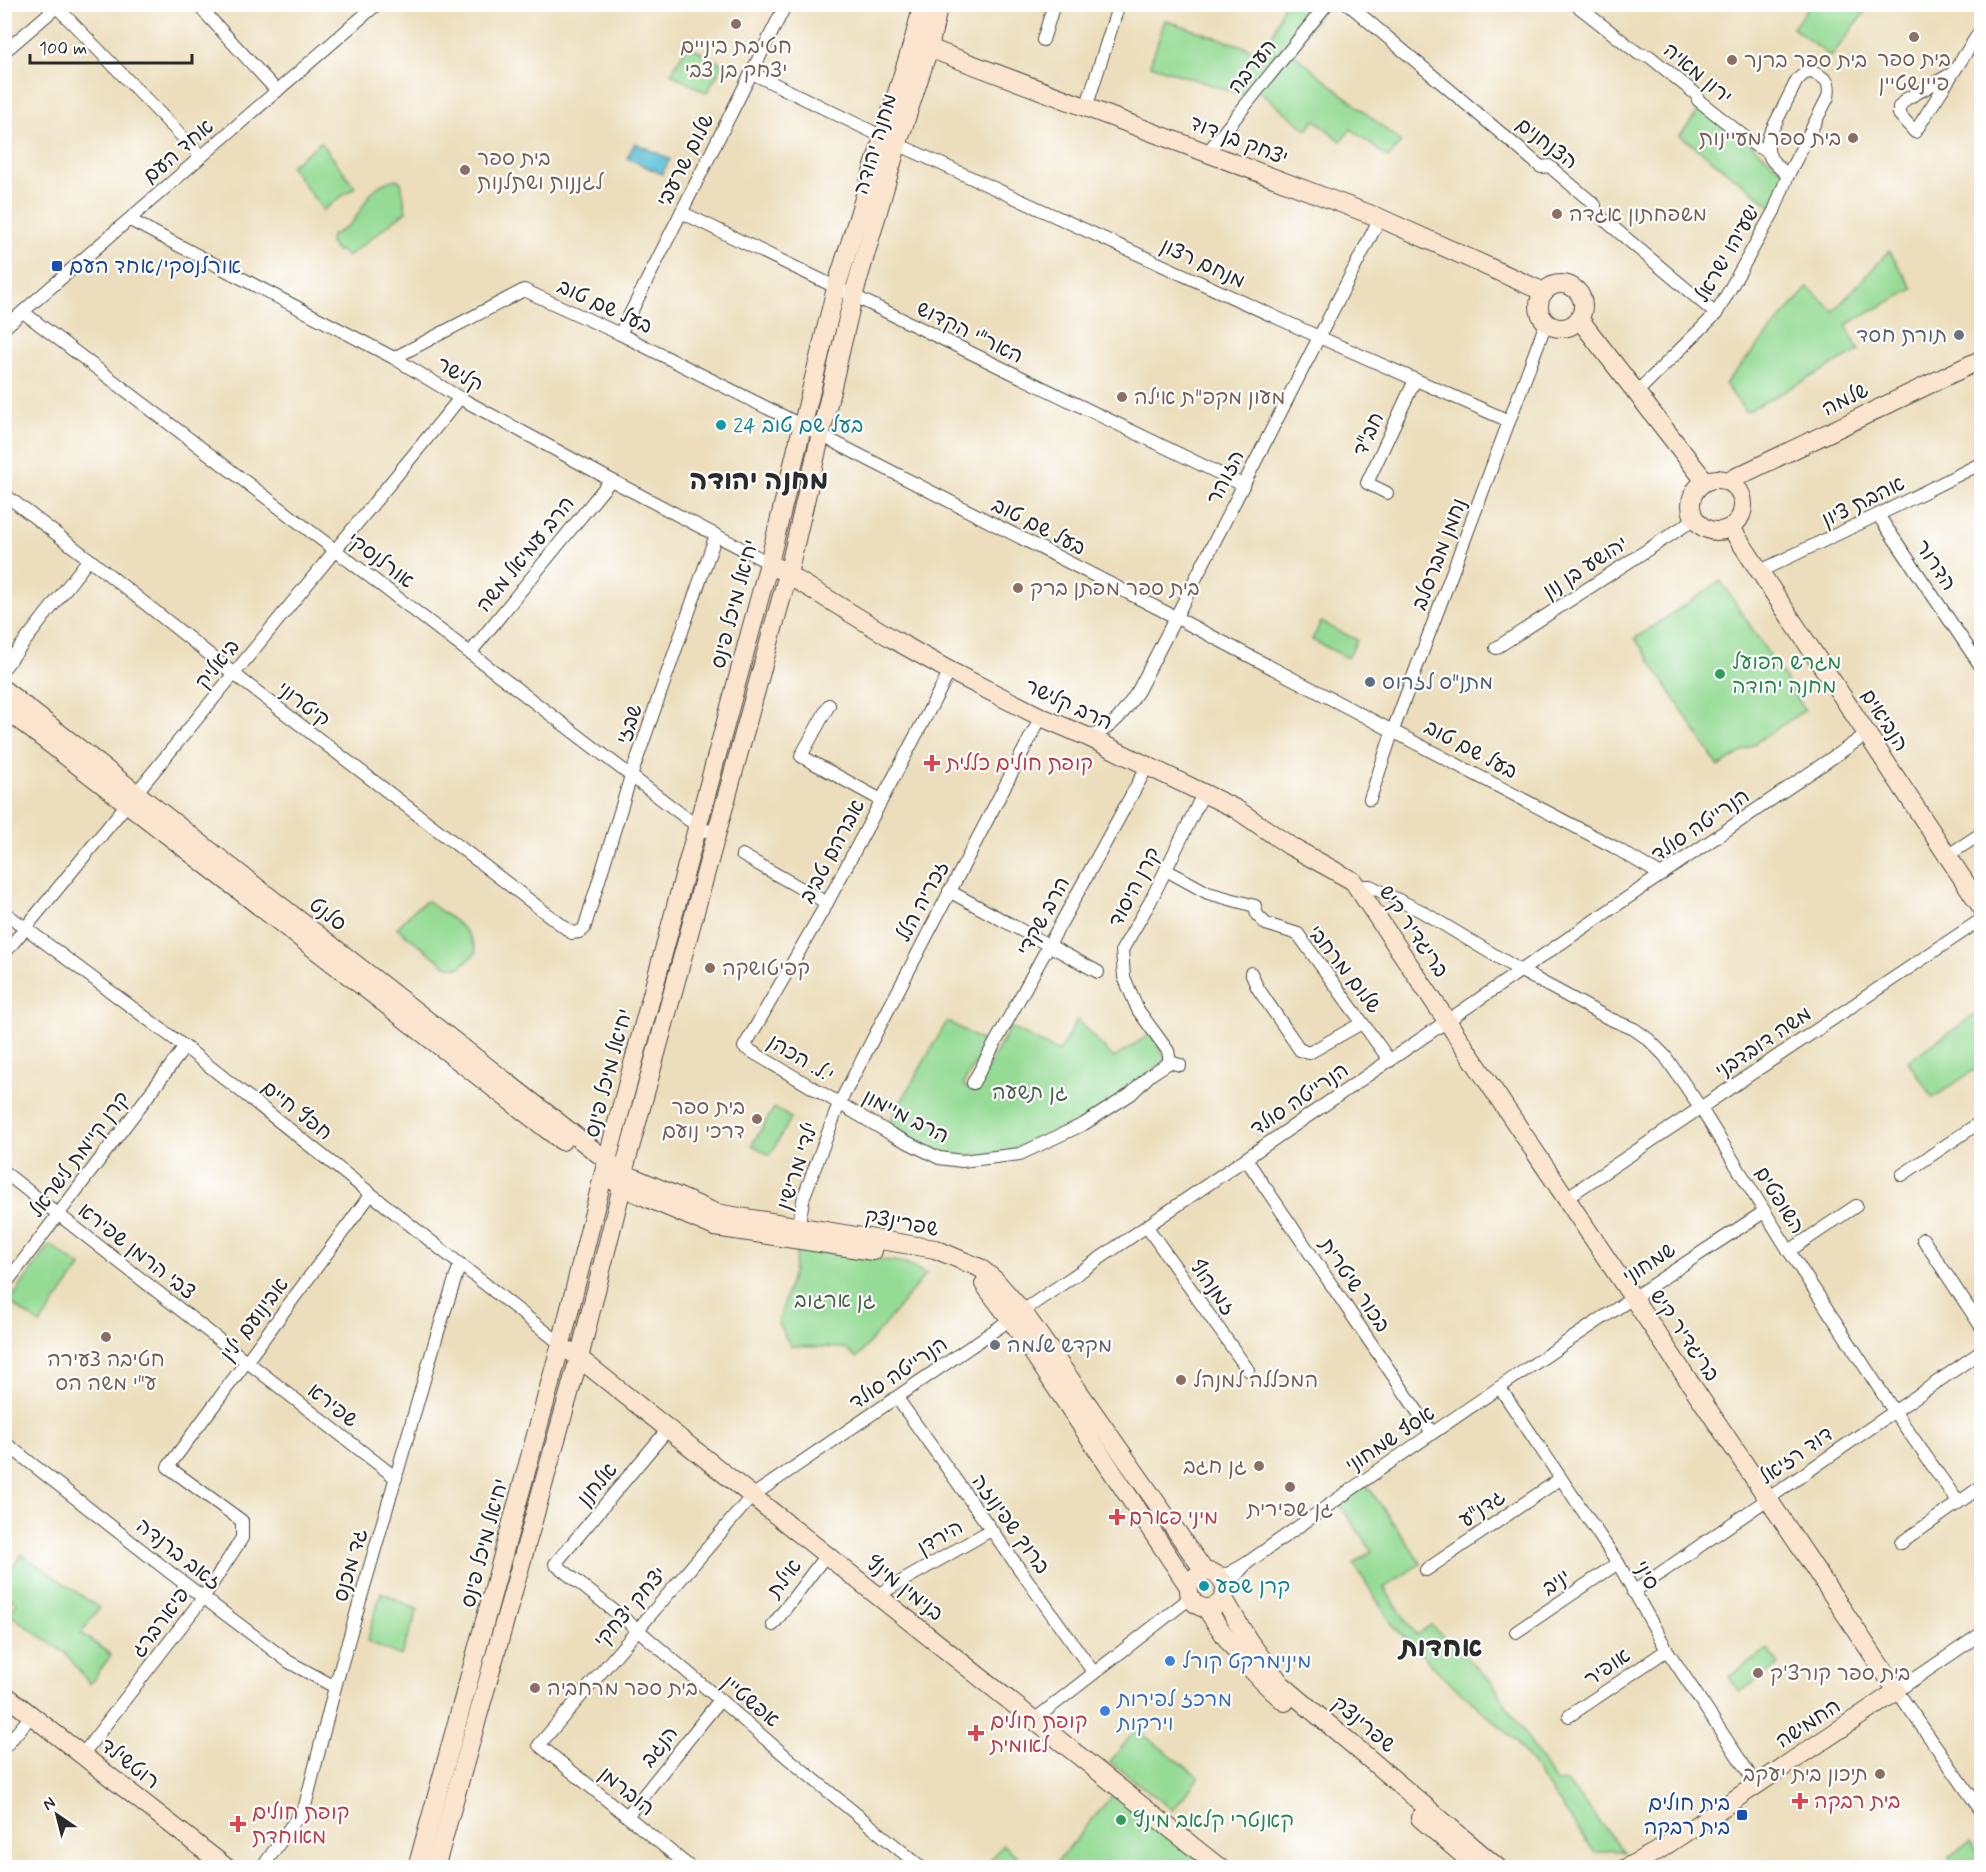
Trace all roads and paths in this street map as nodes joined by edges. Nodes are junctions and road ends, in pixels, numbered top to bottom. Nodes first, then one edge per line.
1 (197, 4) edge
2 (377, 4) edge
3 (786, 4) edge
4 (922, 4) edge
5 (939, 4) edge
6 (1054, 4) edge
7 (1119, 4) edge
8 (1327, 4) edge
9 (1348, 4) edge
10 (1575, 4) edge
11 (57, 5) edge
12 (1982, 28) edge
13 (1043, 40) dead end
14 (921, 45) junction
15 (4, 52) edge
16 (752, 73) junction
17 (1953, 73) junction
18 (277, 91) junction
19 (1086, 108) junction
20 (891, 139) junction
21 (1767, 151) junction
22 (1207, 153) junction
23 (201, 156) junction
24 (1788, 175) junction
25 (681, 212) junction
26 (1380, 218) junction
27 (130, 220) junction
28 (836, 288) junction
29 (1544, 292) junction
30 (853, 297) junction
31 (23, 312) junction
32 (1716, 314) junction
33 (1580, 320) junction
34 (1546, 324) junction
35 (4, 328) edge
36 (620, 334) junction
37 (1319, 338) junction
38 (394, 358) junction
39 (1982, 359) edge
40 (1415, 380) junction
41 (1636, 393) junction
42 (460, 398) junction
43 (1509, 422) junction
44 (802, 426) junction
45 (821, 436) junction
46 (1982, 463) edge
47 (611, 480) junction
48 (1728, 480) junction
49 (1705, 481) junction
50 (1243, 485) junction
51 (1388, 493) dead end
52 (4, 494) edge
53 (1878, 515) junction
54 (1695, 519) junction
55 (1731, 528) junction
56 (716, 535) junction
57 (335, 550) junction
58 (89, 559) junction
59 (769, 563) junction
60 (1760, 571) junction
61 (788, 574) junction
62 (1175, 617) junction
63 (1496, 648) dead end
64 (470, 653) junction
65 (4, 668) edge
66 (1982, 668) edge
67 (950, 671) junction
68 (234, 674) junction
69 (4, 690) edge
70 (829, 705) dead end
71 (4, 708) edge
72 (1041, 717) junction
73 (1393, 730) junction
74 (1867, 734) junction
75 (1088, 737) junction
76 (1147, 767) junction
77 (631, 776) junction
78 (1203, 794) junction
79 (132, 798) junction
80 (1370, 799) dead end
81 (881, 800) junction
82 (698, 827) junction
83 (718, 829) junction
84 (1982, 833) edge
85 (742, 855) dead end
86 (1947, 856) junction
87 (1166, 870) junction
88 (1661, 875) junction
89 (1355, 883) junction
90 (949, 891) junction
91 (827, 903) junction
92 (1982, 908) edge
93 (4, 912) edge
94 (1982, 919) edge
95 (26, 929) junction
96 (584, 929) joint
97 (1049, 946) junction
98 (4, 954) edge
99 (1098, 972) dead end
100 (1521, 972) junction
101 (1251, 973) dead end
102 (1448, 1022) junction
103 (1362, 1023) junction
104 (185, 1047) junction
105 (744, 1047) joint
106 (1390, 1061) junction
107 (1175, 1064) joint
108 (973, 1083) dead end
109 (839, 1104) junction
110 (1700, 1107) junction
111 (1982, 1121) edge
112 (1246, 1159) junction
113 (606, 1167) junction
114 (4, 1172) edge
115 (1902, 1174) dead end
116 (622, 1180) junction
117 (371, 1194) junction
118 (643, 1196) junction
119 (1566, 1198) junction
120 (1856, 1206) dead end
121 (614, 1212) junction
122 (1764, 1212) junction
123 (58, 1214) junction
124 (1147, 1227) junction
125 (797, 1234) junction
126 (1923, 1239) dead end
127 (1789, 1251) junction
128 (460, 1264) junction
129 (4, 1286) edge
130 (1632, 1297) junction
131 (1017, 1316) junction
132 (1982, 1328) edge
133 (561, 1344) junction
134 (1557, 1350) joint
135 (1982, 1351) edge
136 (579, 1358) junction
137 (246, 1362) junction
138 (1248, 1370) dead end
139 (599, 1374) junction
140 (570, 1387) junction
141 (1500, 1388) junction
142 (897, 1398) junction
143 (1894, 1411) junction
144 (668, 1429) junction
145 (1432, 1433) junction
146 (4, 1442) edge
147 (168, 1467) joint
148 (396, 1478) junction
149 (1560, 1479) junction
150 (1982, 1486) edge
151 (752, 1496) junction
152 (1768, 1499) junction
153 (1958, 1502) junction
154 (991, 1530) junction
155 (1901, 1543) dead end
156 (826, 1555) junction
157 (1247, 1563) junction
158 (1618, 1563) junction
159 (555, 1564) joint
160 (1426, 1570) dead end
161 (1209, 1573) junction
162 (1633, 1592) junction
163 (1224, 1594) junction
164 (878, 1595) junction
165 (203, 1598) junction
166 (1193, 1599) junction
167 (773, 1625) dead end
168 (637, 1629) junction
169 (1516, 1632) dead end
170 (1982, 1633) edge
171 (1667, 1650) junction
172 (1094, 1673) junction
173 (335, 1687) junction
174 (1897, 1691) junction
175 (4, 1694) edge
176 (720, 1700) junction
177 (32, 1715) junction
178 (1569, 1716) dead end
179 (1034, 1720) junction
180 (539, 1745) joint
181 (4, 1748) edge
182 (82, 1755) junction
183 (1756, 1784) junction
184 (1982, 1812) edge
185 (627, 1816) junction
186 (1659, 1850) junction
187 (227, 1868) edge
188 (262, 1868) edge
189 (417, 1868) edge
190 (435, 1868) edge
191 (691, 1868) edge
192 (922, 1868) edge
193 (1220, 1868) edge
194 (1478, 1868) edge
195 (1498, 1868) edge
196 (1626, 1868) edge
197 (1640, 1868) edge

1 - 18 street
2 - 18 street, אחד העם
3 - 16 street, שלום שרעבי
4 - 14 street, מחנה יהודה
5 - 14 street, מחנה יהודה
6 - 13 street
7 - 19 street
8 - 22 street, הערבה
9 - 32 street, הצנחנים
10 - 21 street, ירון מאיה
11 - 15 street
11 - 23 street
12 - 17 street
14 - 19 street, יצחק בן דוד
14 - 20 street, מחנה יהודה
16 - 20 street, מנחם רצון
16 - 25 street, שלום שרעבי
17 - 17 street
18 - 23 street, אחד העם
19 - 22 street, יצחק בן דוד
20 - 28 street, מחנה יהודה
20 - 30 street, מחנה יהודה
20 - 37 street, מנחם רצון
21 - 24 street, ירון מאיה
21 - 24 street, ישעיהו ישראל
22 - 26 street, יצחק בן דוד
23 - 27 street, אחד העם
24 - 32 street, ישעיהו ישראל
25 - 28 street, האר"י הקדוש
25 - 36 street, שלום שרעבי
26 - 29 street, יצחק בן דוד
26 - 37 street, הזוהר
27 - 31 street, אחד העם
27 - 38 street, קלישר
28 - 30 street, האר"י הקדוש
28 - 44 street, יחיאל מיכל פינס
29 - 33 street
29 - 34 street
30 - 45 street, יחיאל מיכל פינס
30 - 50 street, האר"י הקדוש
31 - 35 street, אחד העם
31 - 57 street, אורלנסקי
32 - 41 street, ישעיהו ישראל
33 - 34 street
33 - 41 street
34 - 43 street, נחמן מברסלב
36 - 38 street, בעל שם טוב
36 - 44 street, בעל שם טוב
37 - 40 street, מנחם רצון
37 - 50 street, הזוהר
38 - 42 street, קלישר
39 - 48 street, שלמה
40 - 43 street, מנחם רצון
40 - 51 street, חב"ד
41 - 49 street
42 - 47 street, קלישר
42 - 57 street, ביאליק
43 - 73 street, נחמן מברסלב
44 - 45 street, בעל שם טוב
44 - 59 street, יחיאל מיכל פינס
45 - 61 street, יחיאל מיכל פינס
45 - 62 street, בעל שם טוב
46 - 53 street, אהבת ציון
47 - 56 street, קלישר
47 - 64 street, הרב עמיאל משה
48 - 49 street
48 - 55 street
49 - 54 street
50 - 62 street, הזוהר
52 - 58 street, קיטרוני
53 - 60 street, אהבת ציון
53 - 66 street, הדרור
54 - 55 street
54 - 63 street, יהושע בן נון
55 - 60 street, הנביאים
56 - 59 street, קלישר
56 - 77 street, שבזי
57 - 64 street, אורלנסקי
57 - 68 street, ביאליק
58 - 65 street
58 - 68 street, קיטרוני
59 - 61 street, הרב קלישר
59 - 82 street, יחיאל מיכל פינס
60 - 74 street, הנביאים
61 - 67 street, הרב קלישר
61 - 83 street, יחיאל מיכל פינס
62 - 73 street, בעל שם טוב
62 - 75 street, הזוהר
64 - 77 street, אורלנסקי
67 - 72 street, הרב קלישר
67 - 81 street, אברהם טביב
68 - 79 street, ביאליק
68 - 96 street, קיטרוני
69 - 79 street, סלנט
70 - 81 street
71 - 79 street, סלנט
72 - 75 street, הרב קלישר
72 - 90 street, זכריה הלל
73 - 80 street, נחמן מברסלב
73 - 88 street, בעל שם טוב
74 - 86 street, הנביאים
74 - 88 street, הנרייטה סולד
75 - 76 street, הרב קלישר
76 - 78 street, הרב קלישר
76 - 97 street, הרב שקדי
77 - 82 street, אורלנסקי
77 - 96 street, שבזי
78 - 87 street, קרן היסוד
78 - 89 street, הרב קלישר
79 - 95 street, ביאליק
79 - 113 street, סלנט
81 - 91 street, אברהם טביב
82 - 83 street
82 - 113 street, יחיאל מיכל פינס
83 - 116 street, יחיאל מיכל פינס
84 - 86 street
85 - 91 street
86 - 92 street, הנביאים
87 - 103 street, שלום מרחבי
87 - 107 street, קרן היסוד
88 - 100 street, הנרייטה סולד
89 - 100 street, השופטים
89 - 102 street, בריגדיר קיש
90 - 97 street
90 - 109 street, זכריה הלל
91 - 105 street, אברהם טביב
93 - 95 street, חפץ חיים
94 - 110 street, משה דובדבני
95 - 98 street, ביאליק
95 - 104 street, חפץ חיים
97 - 99 street
97 - 108 street, הרב שקדי
100 - 102 street, הנרייטה סולד
100 - 110 street, השופטים
101 - 103 street
102 - 106 street, הנרייטה סולד
102 - 119 street, בריגדיר קיש
103 - 106 street, שלום מרחבי
104 - 117 street, חפץ חיים
104 - 123 street, קרן קיימת לישראל
105 - 109 street, י.ל. הכהן
106 - 112 street, הנרייטה סולד
107 - 109 street, הרב מיימון
109 - 125 street, ילדי מרישין
110 - 119 street, משה דובדבני
110 - 122 street, השופטים
111 - 115 street
112 - 124 street, הנרייטה סולד
112 - 145 street, בכור שיטרית
113 - 116 street, סלנט
113 - 133 street, יחיאל מיכל פינס
114 - 123 street, צבי הרמן שפירא
116 - 118 street, שפרינצק
116 - 121 street, יחיאל מיכל פינס
116 - 125 street, שפרינצק
117 - 128 street, חפץ חיים
117 - 137 street, אבינועם ילין
118 - 121 street
118 - 125 street, שפרינצק
119 - 130 street, בריגדיר קיש
120 - 127 street
121 - 136 street, יחיאל מיכל פינס
122 - 127 street, השופטים
122 - 130 street, שמחוני
123 - 129 street, קרן קיימת לישראל
123 - 137 street, צבי הרמן שפירא
124 - 131 street, הנרייטה סולד
124 - 138 street, זמנהוף
125 - 131 street, שפרינצק
126 - 132 street
127 - 143 street, השופטים
128 - 133 street, חפץ חיים
128 - 148 street, גד מכנס
130 - 134 street, שמחוני
130 - 152 street, בריגדיר קיש
131 - 142 street, הנרייטה סולד
131 - 161 street, שפרינצק
131 - 166 street, שפרינצק
133 - 136 street, בנימין מינץ
133 - 189 street, יחיאל מיכל פינס
134 - 141 street, אסף שמחוני
135 - 143 street, דוד רזיאל
136 - 139 street, בנימין מינץ
136 - 140 street, יחיאל מיכל פינס
137 - 147 street, אבינועם ילין
137 - 148 street, שפירא
139 - 140 street
139 - 144 street, בנימין מינץ
140 - 190 street, יחיאל מיכל פינס
141 - 145 street, אסף שמחוני
141 - 149 street, סיני
142 - 151 street, הנרייטה סולד
142 - 154 street, ברוך שפינוזה
143 - 152 street, דוד רזיאל
143 - 153 street, השופטים
144 - 151 street, בנימין מינץ
144 - 159 street, אלחנן
145 - 157 street, אסף שמחוני
146 - 165 street, זאב ברנדה
147 - 165 street, פיארברג
148 - 173 street, גד מכנס
149 - 158 street, סיני
149 - 160 street, גדנ"ע
150 - 153 street
151 - 156 street, בנימין מינץ
151 - 168 street, יצחק יצחקי
152 - 162 street, דוד רזיאל
152 - 174 street, בריגדיר קיש
153 - 155 street
154 - 164 street, הירדן
154 - 172 street, ברוך שפינוזה
156 - 164 street, בנימין מינץ
156 - 167 street, אילת
157 - 161 street, אסף שמחוני
157 - 163 street, אסף שמחוני
158 - 162 street, סיני
158 - 169 street, יניב
159 - 168 street, אפשטיין
161 - 163 street
161 - 166 street
162 - 171 street, סיני
163 - 166 street
163 - 195 street, שפרינצק
164 - 179 street, בנימין מינץ
165 - 173 street, זאב ברנדה
165 - 182 street, פיארברג
166 - 172 street
166 - 194 street, שפרינצק
168 - 176 street, אפשטיין
168 - 180 street, יצחק יצחקי
170 - 174 street, החמישה
171 - 178 street, אופיר
171 - 183 street, סיני
172 - 179 street
173 - 188 street, גד מכנס
174 - 183 street, החמישה
174 - 184 street, בריגדיר קיש
175 - 177 street, רוטשילד
176 - 185 street, הנגב
176 - 192 street, אפשטיין
177 - 181 street
177 - 182 street, רוטשילד
179 - 193 street, בנימין מינץ
180 - 185 street, הוברמן
182 - 187 street, רוטשילד
183 - 186 street, החמישה
185 - 191 street, הוברמן
186 - 196 street, החמישה
186 - 197 street, החמישה

